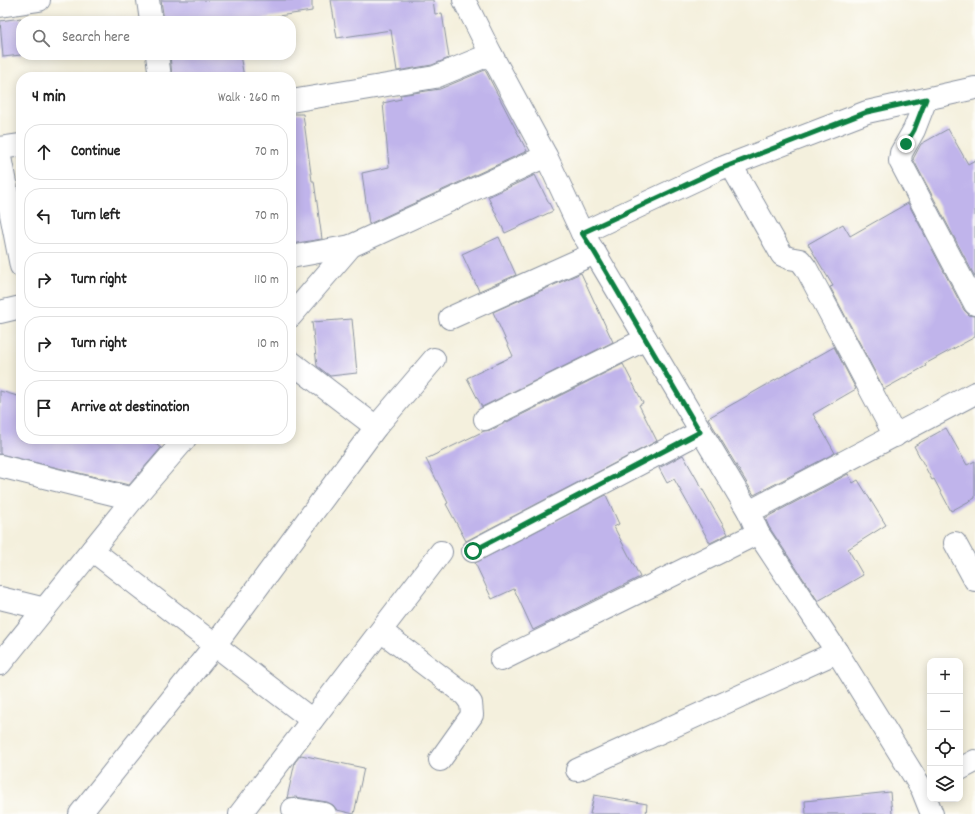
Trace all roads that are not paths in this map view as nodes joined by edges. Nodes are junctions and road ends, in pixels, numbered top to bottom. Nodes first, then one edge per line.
1 (39, 0) edge
2 (148, 0) edge
3 (464, 0) edge
4 (0, 6) edge
5 (150, 16) edge
6 (491, 54) junction
7 (158, 60) edge
8 (159, 72) edge
9 (975, 88) edge
10 (926, 99) junction
11 (296, 100) edge
12 (16, 146) edge
13 (0, 148) edge
14 (546, 156) junction
15 (0, 157) edge
16 (731, 165) junction
17 (582, 233) junction
18 (16, 240) edge
19 (351, 246) junction
20 (595, 253) junction
21 (296, 256) edge
22 (975, 304) edge
23 (16, 308) edge
24 (296, 310) edge
25 (0, 312) edge
26 (450, 318) dead end
27 (646, 339) junction
28 (434, 359) dead end
29 (296, 366) edge
30 (975, 393) edge
31 (485, 419) dead end
32 (376, 427) junction
33 (700, 432) junction
34 (895, 436) junction
35 (181, 444) edge
36 (0, 466) edge
37 (133, 499) junction
38 (749, 512) junction
39 (758, 533) junction
40 (955, 543) dead end
41 (92, 550) junction
42 (473, 551) dead end
43 (441, 552) dead end
44 (975, 580) edge
45 (0, 598) edge
46 (45, 609) junction
47 (381, 631) junction
48 (215, 645) junction
49 (837, 652) junction
50 (501, 660) dead end
51 (0, 664) edge
52 (312, 720) junction
53 (440, 760) dead end
54 (975, 761) edge
55 (963, 767) edge
56 (577, 770) dead end
57 (926, 787) edge
58 (293, 809) dead end
59 (80, 814) edge
60 (240, 814) edge
61 (325, 814) edge
62 (932, 814) edge

1 - 4 street
2 - 5 street
3 - 6 street
6 - 11 street
6 - 14 street
7 - 8 street
9 - 10 street
10 - 16 street
10 - 22 street
12 - 13 street
14 - 17 street
14 - 19 street
15 - 18 street
16 - 17 street
16 - 34 street
17 - 20 street
19 - 21 street
19 - 24 street
20 - 26 street
20 - 27 street
23 - 25 street
27 - 31 street
27 - 33 street
28 - 32 street
29 - 32 street
30 - 34 street
32 - 48 street
33 - 38 street
33 - 42 street
34 - 38 street
35 - 37 street
36 - 37 street
37 - 41 street
38 - 39 street
39 - 49 street
39 - 50 street
40 - 44 street
41 - 46 street
41 - 48 street
43 - 47 street
45 - 46 street
46 - 51 street
47 - 52 street
47 - 53 street
48 - 52 street
48 - 59 street
49 - 56 street
49 - 57 street
52 - 60 street
54 - 55 street
57 - 62 street
58 - 61 street

